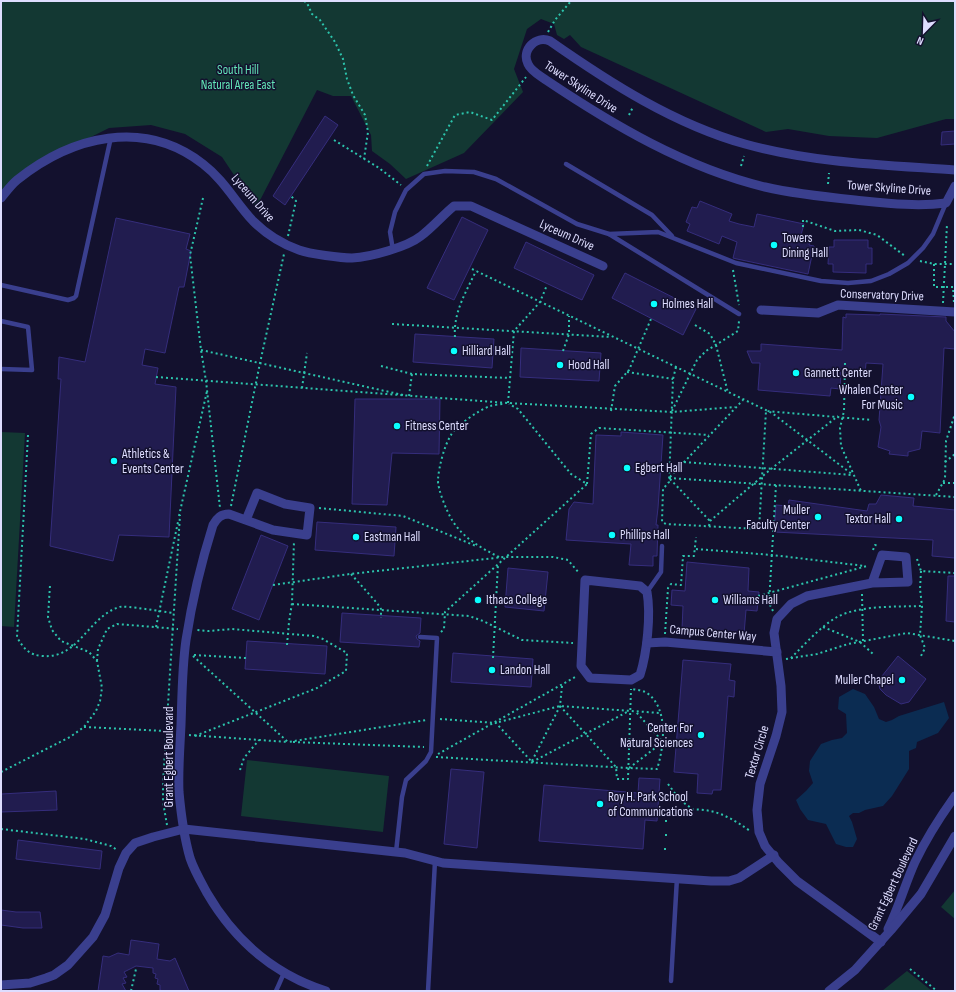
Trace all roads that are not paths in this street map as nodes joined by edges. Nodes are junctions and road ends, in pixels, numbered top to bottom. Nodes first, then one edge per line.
1 (111, 137) junction
2 (566, 164) dead end
3 (955, 170) edge
4 (955, 186) edge
5 (1, 198) edge
6 (946, 203) junction
7 (609, 234) junction
8 (674, 238) junction
9 (393, 250) junction
10 (603, 266) dead end
11 (1, 285) edge
12 (762, 310) dead end
13 (954, 312) edge
14 (739, 314) road end
15 (1, 321) edge
16 (1, 368) edge
17 (246, 520) junction
18 (662, 546) dead end
19 (872, 583) junction
20 (647, 592) junction
21 (420, 637) dead end
22 (647, 643) junction
23 (778, 656) junction
24 (955, 796) edge
25 (184, 829) junction
26 (955, 836) edge
27 (396, 852) junction
28 (774, 855) junction
29 (435, 861) junction
30 (677, 878) junction
31 (881, 942) junction
32 (284, 973) junction
33 (671, 981) dead end
34 (1, 985) edge
35 (276, 991) edge
36 (326, 991) edge
37 (428, 991) edge
38 (829, 991) edge

1 - 5 street, Lyceum Drive
1 - 9 street, Lyceum Drive
1 - 11 lane
2 - 8 lane
3 - 6 street, Tower Skyline Drive
4 - 6 street, Tower Skyline Drive
6 - 8 lane
7 - 8 lane
7 - 9 lane
7 - 14 lane
9 - 10 street, Lyceum Drive
12 - 13 street, Conservatory Drive
15 - 16 lane
17 - 17 street
17 - 25 street, Grant Egbert Boulevard
18 - 20 lane
19 - 19 street
19 - 23 street, Textor Circle
20 - 22 street
20 - 22 street
21 - 27 lane
22 - 23 street, Campus Center Way
23 - 28 street, Textor Circle
24 - 31 street, Grant Egbert Boulevard
25 - 27 street
25 - 32 street, Grant Egbert Boulevard
25 - 34 street
26 - 31 street, Grant Egbert Boulevard
27 - 29 street
28 - 30 street
28 - 31 street, Textor Circle
29 - 30 street
29 - 37 lane
30 - 33 lane
31 - 38 street, Grant Egbert Boulevard
32 - 35 lane
32 - 36 street, Grant Egbert Boulevard

